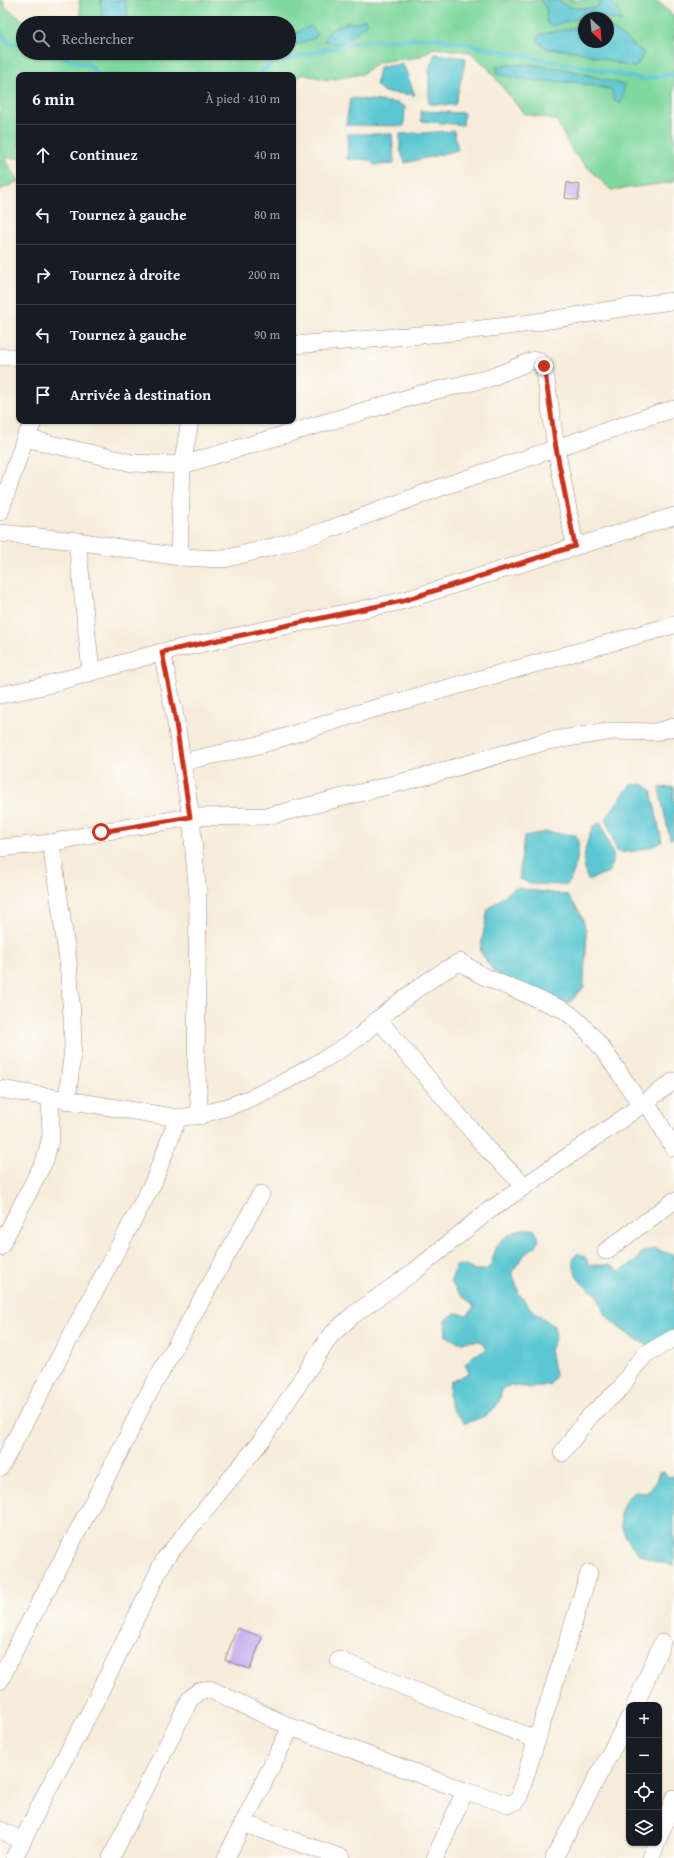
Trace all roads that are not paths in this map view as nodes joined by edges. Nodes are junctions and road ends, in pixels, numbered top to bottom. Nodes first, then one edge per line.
1 (674, 301) edge
2 (296, 345) edge
3 (0, 357) edge
4 (16, 357) edge
5 (674, 409) edge
6 (32, 424) edge
7 (189, 424) edge
8 (25, 438) junction
9 (556, 448) junction
10 (182, 465) junction
11 (0, 512) edge
12 (674, 516) edge
13 (0, 533) edge
14 (77, 541) junction
15 (575, 546) junction
16 (179, 557) junction
17 (674, 624) edge
18 (162, 652) junction
19 (91, 672) junction
20 (0, 695) edge
21 (674, 727) edge
22 (182, 762) junction
23 (190, 817) junction
24 (51, 843) junction
25 (0, 848) edge
26 (378, 1019) junction
27 (674, 1080) edge
28 (0, 1089) edge
29 (50, 1097) junction
30 (66, 1101) junction
31 (643, 1103) junction
32 (200, 1116) junction
33 (178, 1118) junction
34 (674, 1148) edge
35 (526, 1186) junction
36 (261, 1194) dead end
37 (674, 1201) edge
38 (0, 1247) edge
39 (606, 1251) dead end
40 (674, 1338) edge
41 (562, 1453) dead end
42 (0, 1468) edge
43 (588, 1573) dead end
44 (662, 1643) dead end
45 (7, 1649) edge
46 (339, 1660) dead end
47 (0, 1682) edge
48 (636, 1702) edge
49 (626, 1724) edge
50 (291, 1727) junction
51 (537, 1740) junction
52 (465, 1791) junction
53 (674, 1798) edge
54 (670, 1820) edge
55 (243, 1823) junction
56 (0, 1830) edge
57 (662, 1832) edge
58 (22, 1841) junction
59 (656, 1846) edge
60 (337, 1857) edge
61 (14, 1858) edge
62 (111, 1858) edge
63 (226, 1858) edge
64 (435, 1858) edge
65 (554, 1858) edge
66 (651, 1858) edge

1 - 2 street
3 - 4 street
5 - 9 street
6 - 8 street
7 - 10 street
8 - 10 street
8 - 11 street
9 - 10 street
9 - 15 street
9 - 16 street
10 - 16 street
12 - 15 street
13 - 14 street
14 - 16 street
14 - 19 street
15 - 18 street
17 - 22 street
18 - 19 street
18 - 22 street
19 - 20 street
21 - 23 street
22 - 23 street
23 - 24 street
23 - 32 street
24 - 25 street
24 - 30 street
26 - 31 street
26 - 32 street
26 - 35 street
27 - 31 street
28 - 29 street
29 - 30 street
29 - 38 street
30 - 33 street
31 - 34 street
31 - 35 street
32 - 33 street
33 - 42 street
35 - 58 street
36 - 45 street
37 - 39 street
40 - 41 street
43 - 51 street
44 - 48 street
45 - 47 street
46 - 51 street
49 - 65 street
50 - 52 street
50 - 55 street
50 - 62 street
51 - 52 street
52 - 64 street
53 - 54 street
54 - 57 street
55 - 60 street
55 - 63 street
56 - 58 street
58 - 61 street
59 - 66 street

